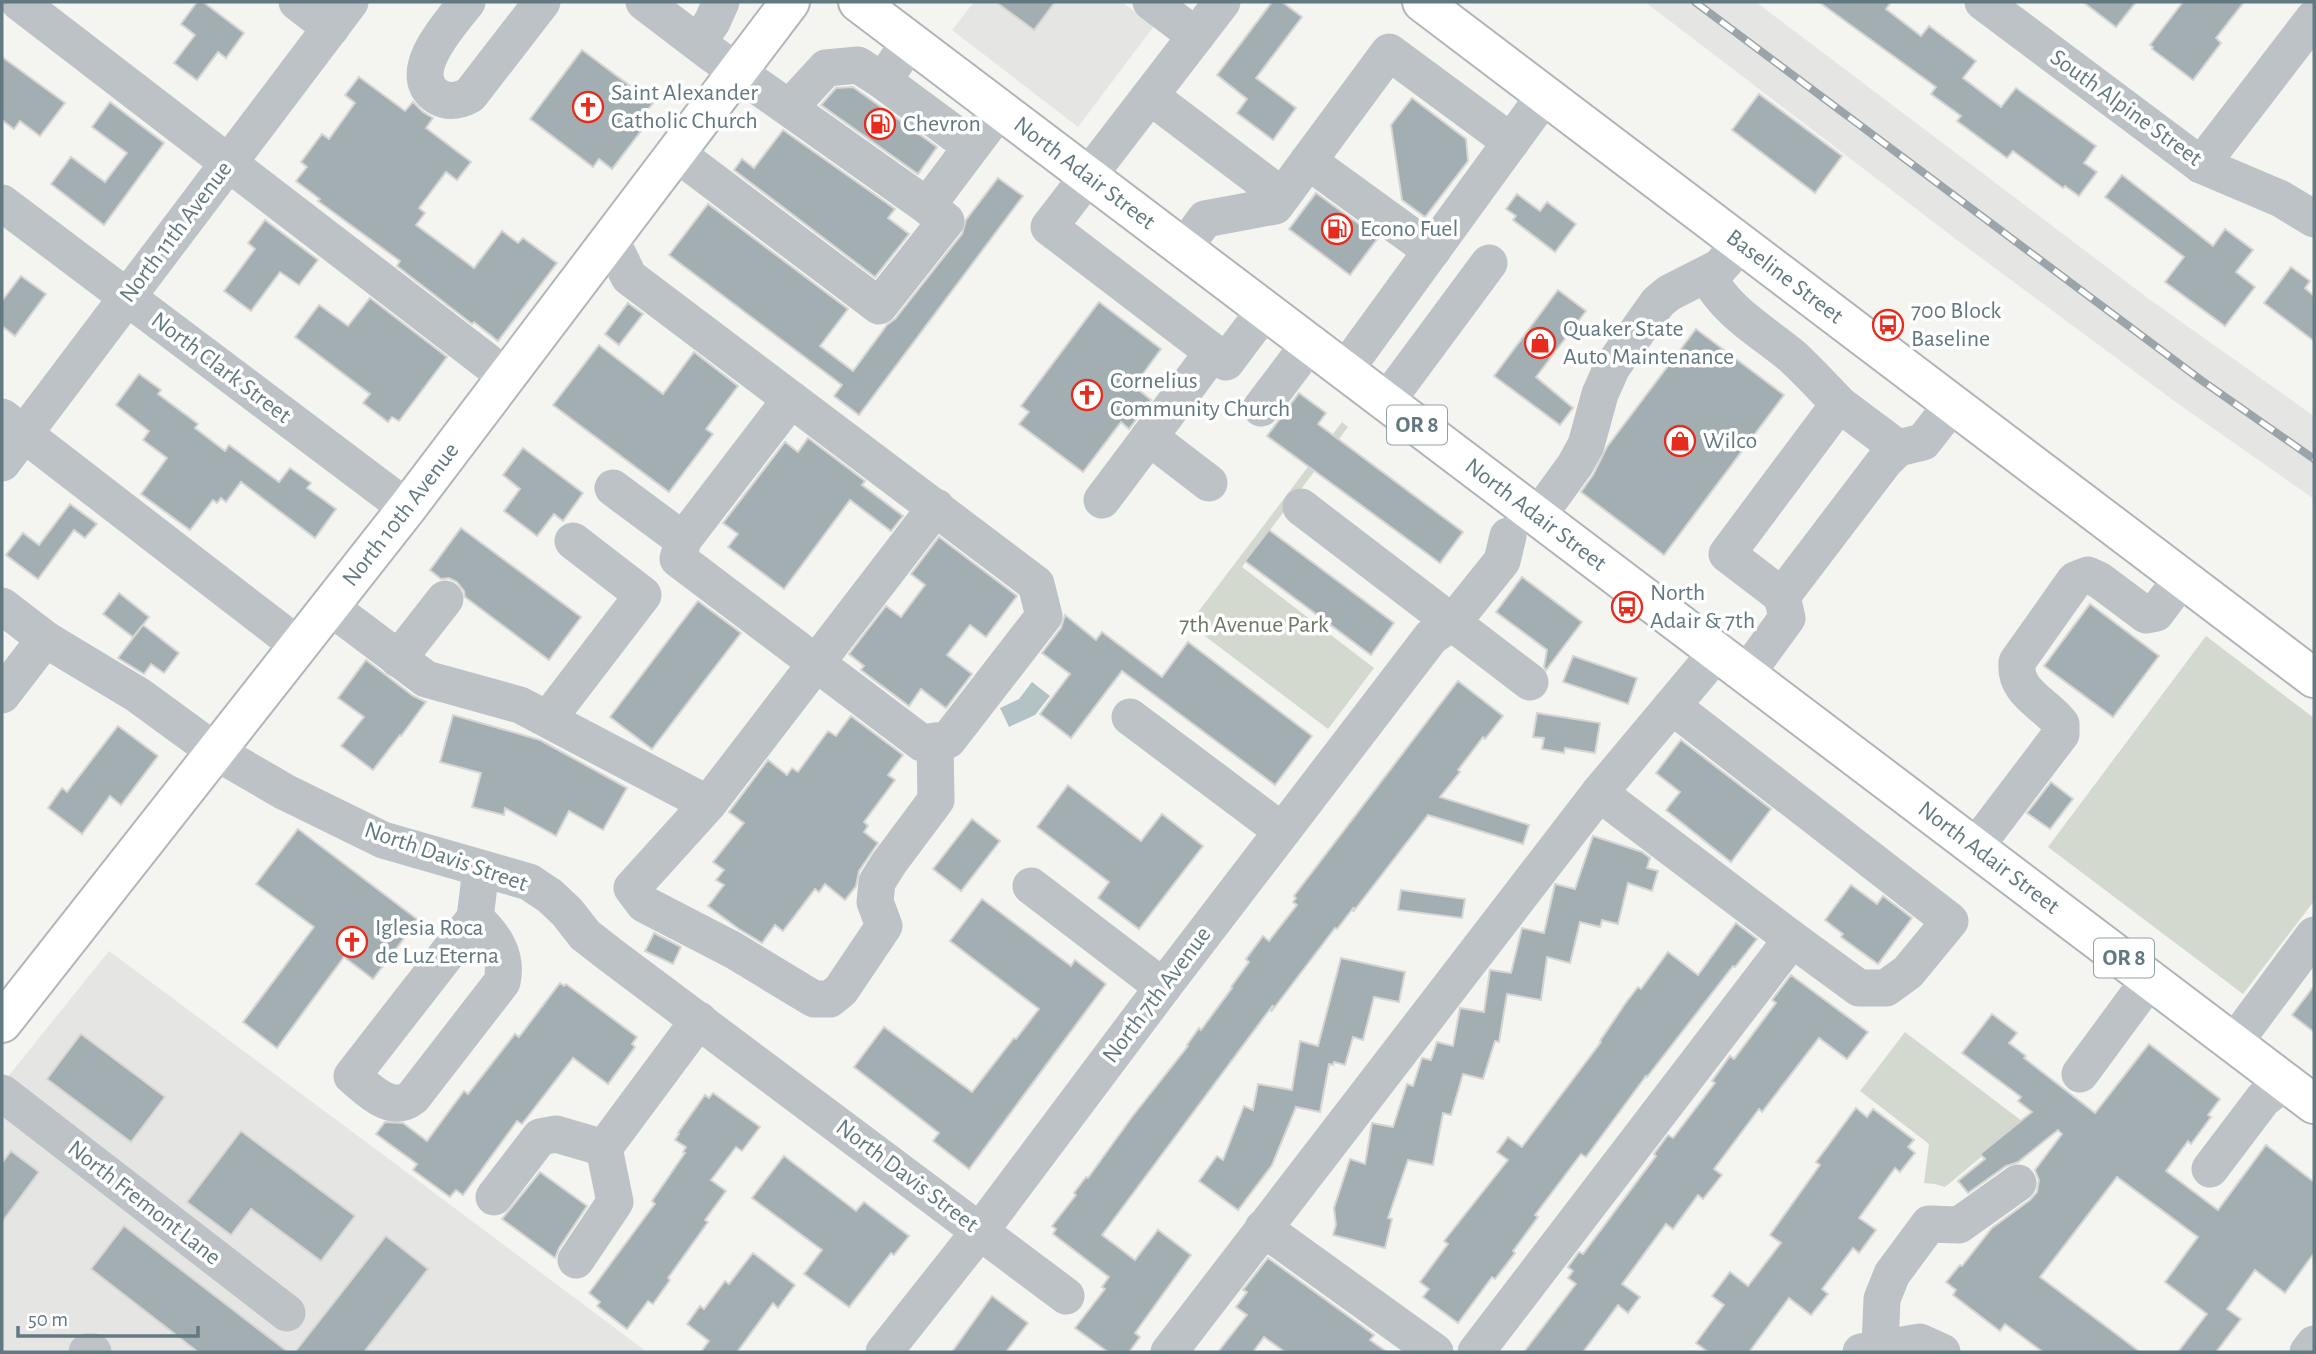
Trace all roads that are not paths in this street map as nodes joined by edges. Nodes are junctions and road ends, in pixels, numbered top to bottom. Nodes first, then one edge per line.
1 (19, 2) edge
2 (297, 2) edge
3 (467, 2) edge
4 (542, 2) edge
5 (644, 2) edge
6 (721, 2) edge
7 (790, 2) edge
8 (859, 2) edge
9 (1151, 2) edge
10 (1222, 2) edge
11 (1422, 2) edge
12 (1987, 3) edge
13 (341, 15) edge
14 (2314, 18) edge
15 (896, 23) edge
16 (1196, 36) junction
17 (698, 42) junction
18 (738, 70) junction
19 (883, 81) junction
20 (1545, 95) junction
21 (1150, 96) junction
22 (790, 107) junction
23 (1000, 109) junction
24 (1511, 142) junction
25 (971, 146) junction
26 (676, 153) junction
27 (1308, 161) junction
28 (228, 163) junction
29 (2201, 166) junction
30 (1088, 175) junction
31 (1282, 196) junction
32 (2, 203) edge
33 (927, 206) junction
34 (2314, 219) edge
35 (611, 240) junction
36 (1740, 244) junction
37 (1184, 248) junction
38 (1432, 251) junction
39 (1489, 263) dead end
40 (1707, 275) junction
41 (126, 297) junction
42 (1265, 310) junction
43 (1310, 343) junction
44 (1213, 352) junction
45 (1345, 370) junction
46 (507, 377) junction
47 (791, 399) junction
48 (1386, 402) junction
49 (1839, 404) junction
50 (1952, 405) junction
51 (1261, 408) dead end
52 (13, 426) edge
53 (1149, 438) junction
54 (1898, 448) junction
55 (2, 463) edge
56 (1209, 484) dead end
57 (613, 488) dead end
58 (1102, 500) dead end
59 (936, 507) junction
60 (1301, 507) dead end
61 (407, 508) junction
62 (1525, 521) junction
63 (683, 540) junction
64 (573, 541) dead end
65 (2182, 578) junction
66 (1782, 596) junction
67 (445, 598) dead end
68 (2, 606) edge
69 (330, 607) junction
70 (1440, 623) junction
71 (45, 639) junction
72 (299, 646) junction
73 (398, 659) junction
74 (1732, 662) junction
75 (816, 664) junction
76 (2314, 678) edge
77 (1530, 682) dead end
78 (2, 695) edge
79 (1672, 706) junction
80 (1130, 717) dead end
81 (548, 719) junction
82 (935, 741) junction
83 (216, 752) junction
84 (1599, 793) junction
85 (708, 804) junction
86 (1282, 831) junction
87 (1976, 846) junction
88 (481, 869) junction
89 (1031, 886) dead end
90 (475, 918) junction
91 (2314, 935) edge
92 (1792, 939) junction
93 (2150, 979) junction
94 (1163, 987) junction
95 (699, 1020) junction
96 (2, 1023) edge
97 (2234, 1043) junction
98 (2080, 1073) dead end
99 (2, 1093) edge
100 (2300, 1093) edge
101 (604, 1147) junction
102 (2210, 1169) dead end
103 (2018, 1183) dead end
104 (494, 1198) dead end
105 (1263, 1228) junction
106 (980, 1231) junction
107 (576, 1260) dead end
108 (1066, 1296) dead end
109 (287, 1312) dead end
110 (2314, 1344) edge
111 (1871, 1350) edge
112 (87, 1352) edge
113 (93, 1352) edge
114 (884, 1352) edge
115 (1170, 1352) edge
116 (1435, 1352) edge
117 (1476, 1352) edge
118 (1942, 1352) edge
119 (2308, 1352) edge

1 - 28 street
2 - 13 street
3 - 4 street
5 - 17 street
6 - 17 street
7 - 18 main road, North 10th Avenue
8 - 15 main road, North Adair Street / OR 8
9 - 16 street
10 - 16 street
11 - 20 main road, Baseline Street
12 - 29 street, South Alpine Street
13 - 28 street, North 11th Avenue
14 - 29 street
15 - 19 street
15 - 23 main road, North Adair Street / OR 8
16 - 21 street
17 - 18 street
18 - 22 street
18 - 26 main road, North 10th Avenue
19 - 22 street
19 - 25 street
20 - 24 street
20 - 36 main road, Baseline Street
21 - 30 street
21 - 31 street
22 - 33 street
23 - 25 street
23 - 30 main road, North Adair Street / OR 8
24 - 27 street
24 - 38 street
25 - 33 street
26 - 33 street
26 - 35 main road, North 10th Avenue
27 - 31 street
27 - 38 street
28 - 41 street, North 11th Avenue
28 - 46 street
29 - 34 street, South Alpine Street
30 - 37 main road, North Adair Street / OR 8
30 - 44 street
31 - 37 street
32 - 41 street, North Clark Street
35 - 46 main road, North 10th Avenue
35 - 47 street
36 - 40 street, North 7th Avenue
36 - 50 main road, Baseline Street
37 - 42 main road, North Adair Street / OR 8
38 - 45 street
39 - 48 street
40 - 49 street
40 - 62 street, North 7th Avenue
41 - 52 street, North 11th Avenue
41 - 61 street, North Clark Street
42 - 43 main road, North Adair Street / OR 8
42 - 44 street
43 - 45 main road, North Adair Street / OR 8
43 - 51 street
44 - 53 street
45 - 48 main road, North Adair Street / OR 8
46 - 61 main road, North 10th Avenue
47 - 59 street
47 - 63 street
48 - 62 main road, North Adair Street / OR 8
49 - 54 street
49 - 66 street
50 - 54 street
50 - 65 main road, Baseline Street
52 - 55 street, North 11th Avenue
52 - 72 street
53 - 56 street
53 - 58 street
54 - 66 street
57 - 63 street
59 - 75 street
59 - 82 street
60 - 70 street
61 - 69 main road, North 10th Avenue
62 - 70 street, North 7th Avenue
62 - 74 main road, North Adair Street / OR 8
63 - 75 street
64 - 81 street
65 - 76 main road, Baseline Street
65 - 87 street
66 - 74 street
67 - 73 street
68 - 71 street, North Davis Street
69 - 72 main road, North 10th Avenue
69 - 73 street
70 - 77 street
70 - 86 street, North 7th Avenue
71 - 78 street
71 - 83 street, North Davis Street
72 - 83 main road, North 10th Avenue
73 - 81 street
74 - 79 street
74 - 87 main road, North Adair Street / OR 8
75 - 82 street
75 - 85 street
79 - 84 street
79 - 92 street
80 - 86 street
81 - 85 street
82 - 85 street
83 - 88 street, North Davis Street
83 - 96 main road, North 10th Avenue
84 - 92 street
84 - 105 street
86 - 94 street, North 7th Avenue
87 - 93 main road, North Adair Street / OR 8
88 - 90 street
88 - 95 street, North Davis Street
89 - 94 street
90 - 90 street
91 - 97 street
92 - 117 street
93 - 97 main road, North Adair Street / OR 8
93 - 98 street
94 - 106 street, North 7th Avenue
95 - 101 street
95 - 106 street, North Davis Street
97 - 100 main road, North Adair Street / OR 8
99 - 109 street, North Fremont Lane
100 - 102 street
101 - 104 street
101 - 107 street
103 - 111 street
105 - 115 street
105 - 116 street
106 - 108 street, North Davis Street
106 - 114 street, North 7th Avenue
110 - 119 street
111 - 118 street
112 - 113 street

